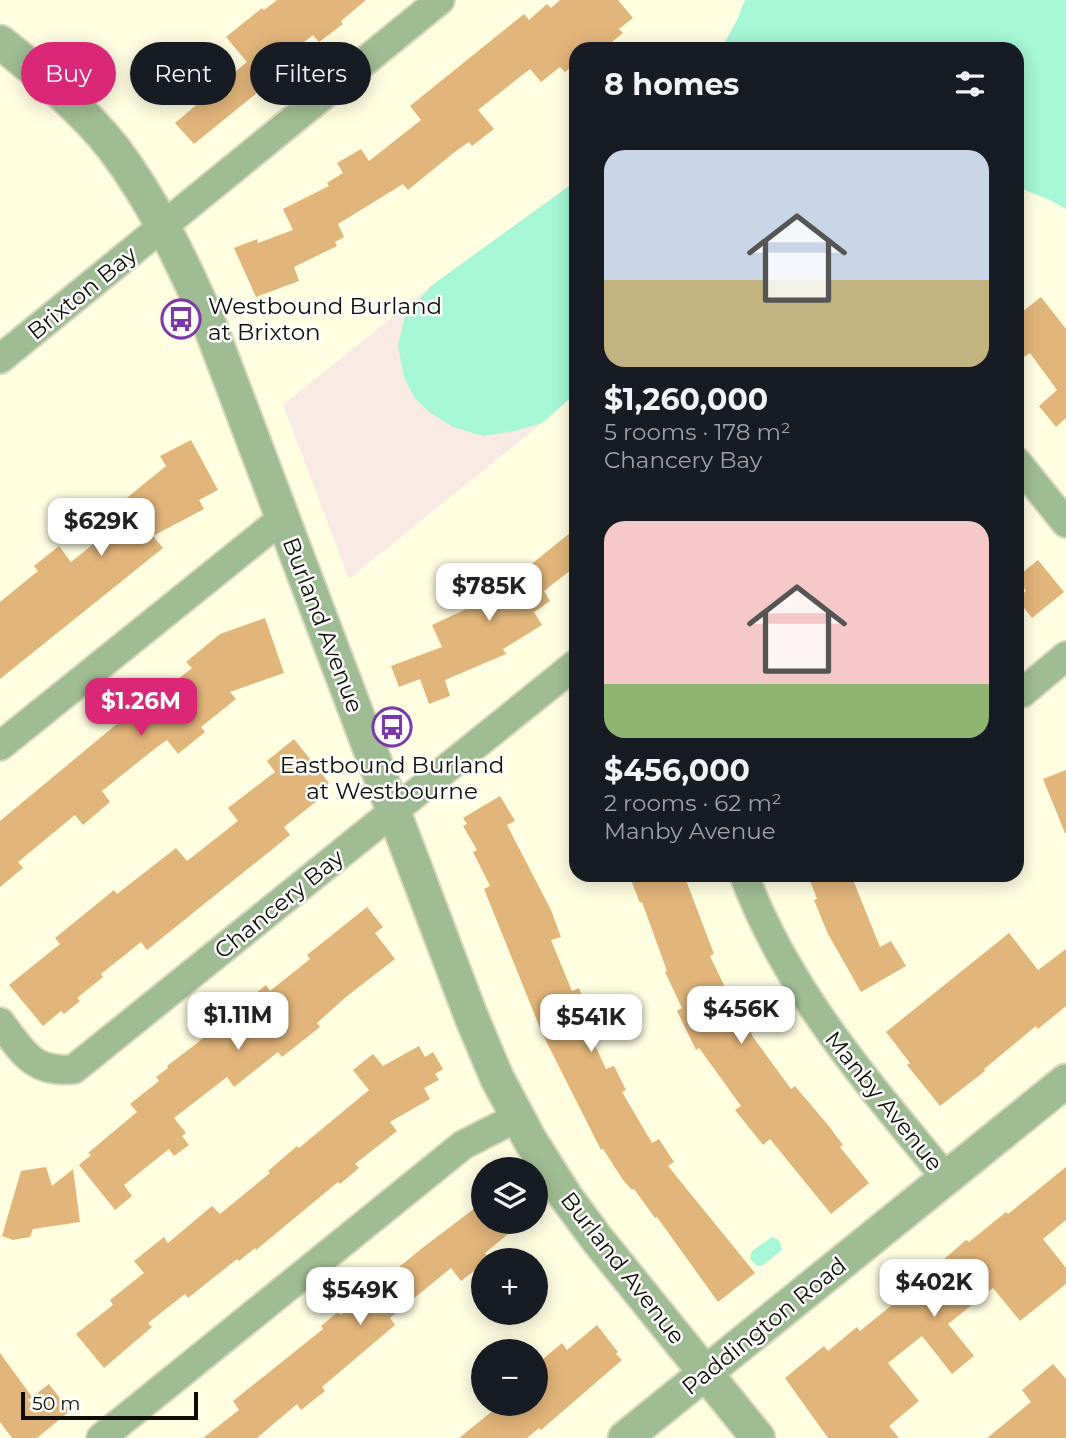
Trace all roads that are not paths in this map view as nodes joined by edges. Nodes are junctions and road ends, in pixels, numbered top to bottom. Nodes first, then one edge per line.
1 (440, 0) edge
2 (0, 42) edge
3 (164, 226) junction
4 (0, 359) edge
5 (1024, 471) edge
6 (283, 518) junction
7 (1066, 523) edge
8 (1066, 656) edge
9 (569, 670) edge
10 (1024, 691) edge
11 (0, 746) edge
12 (394, 812) junction
13 (747, 882) edge
14 (0, 1022) edge
15 (1066, 1081) edge
16 (518, 1117) junction
17 (946, 1178) junction
18 (705, 1373) junction
19 (101, 1438) edge
20 (625, 1438) edge
21 (758, 1438) edge

1 - 3 street, Brixton Bay
2 - 3 street, Burland Avenue
3 - 4 street, Brixton Bay
3 - 6 street, Burland Avenue
5 - 7 street
6 - 11 street
6 - 12 street, Burland Avenue
8 - 10 street
9 - 12 street, Chancery Bay
12 - 14 street, Chancery Bay
12 - 16 street, Burland Avenue
13 - 17 street, Manby Avenue
15 - 17 street, Paddington Road
16 - 18 street, Burland Avenue
16 - 19 street
17 - 18 street, Paddington Road
18 - 20 street, Paddington Road
18 - 21 street, Burland Avenue

